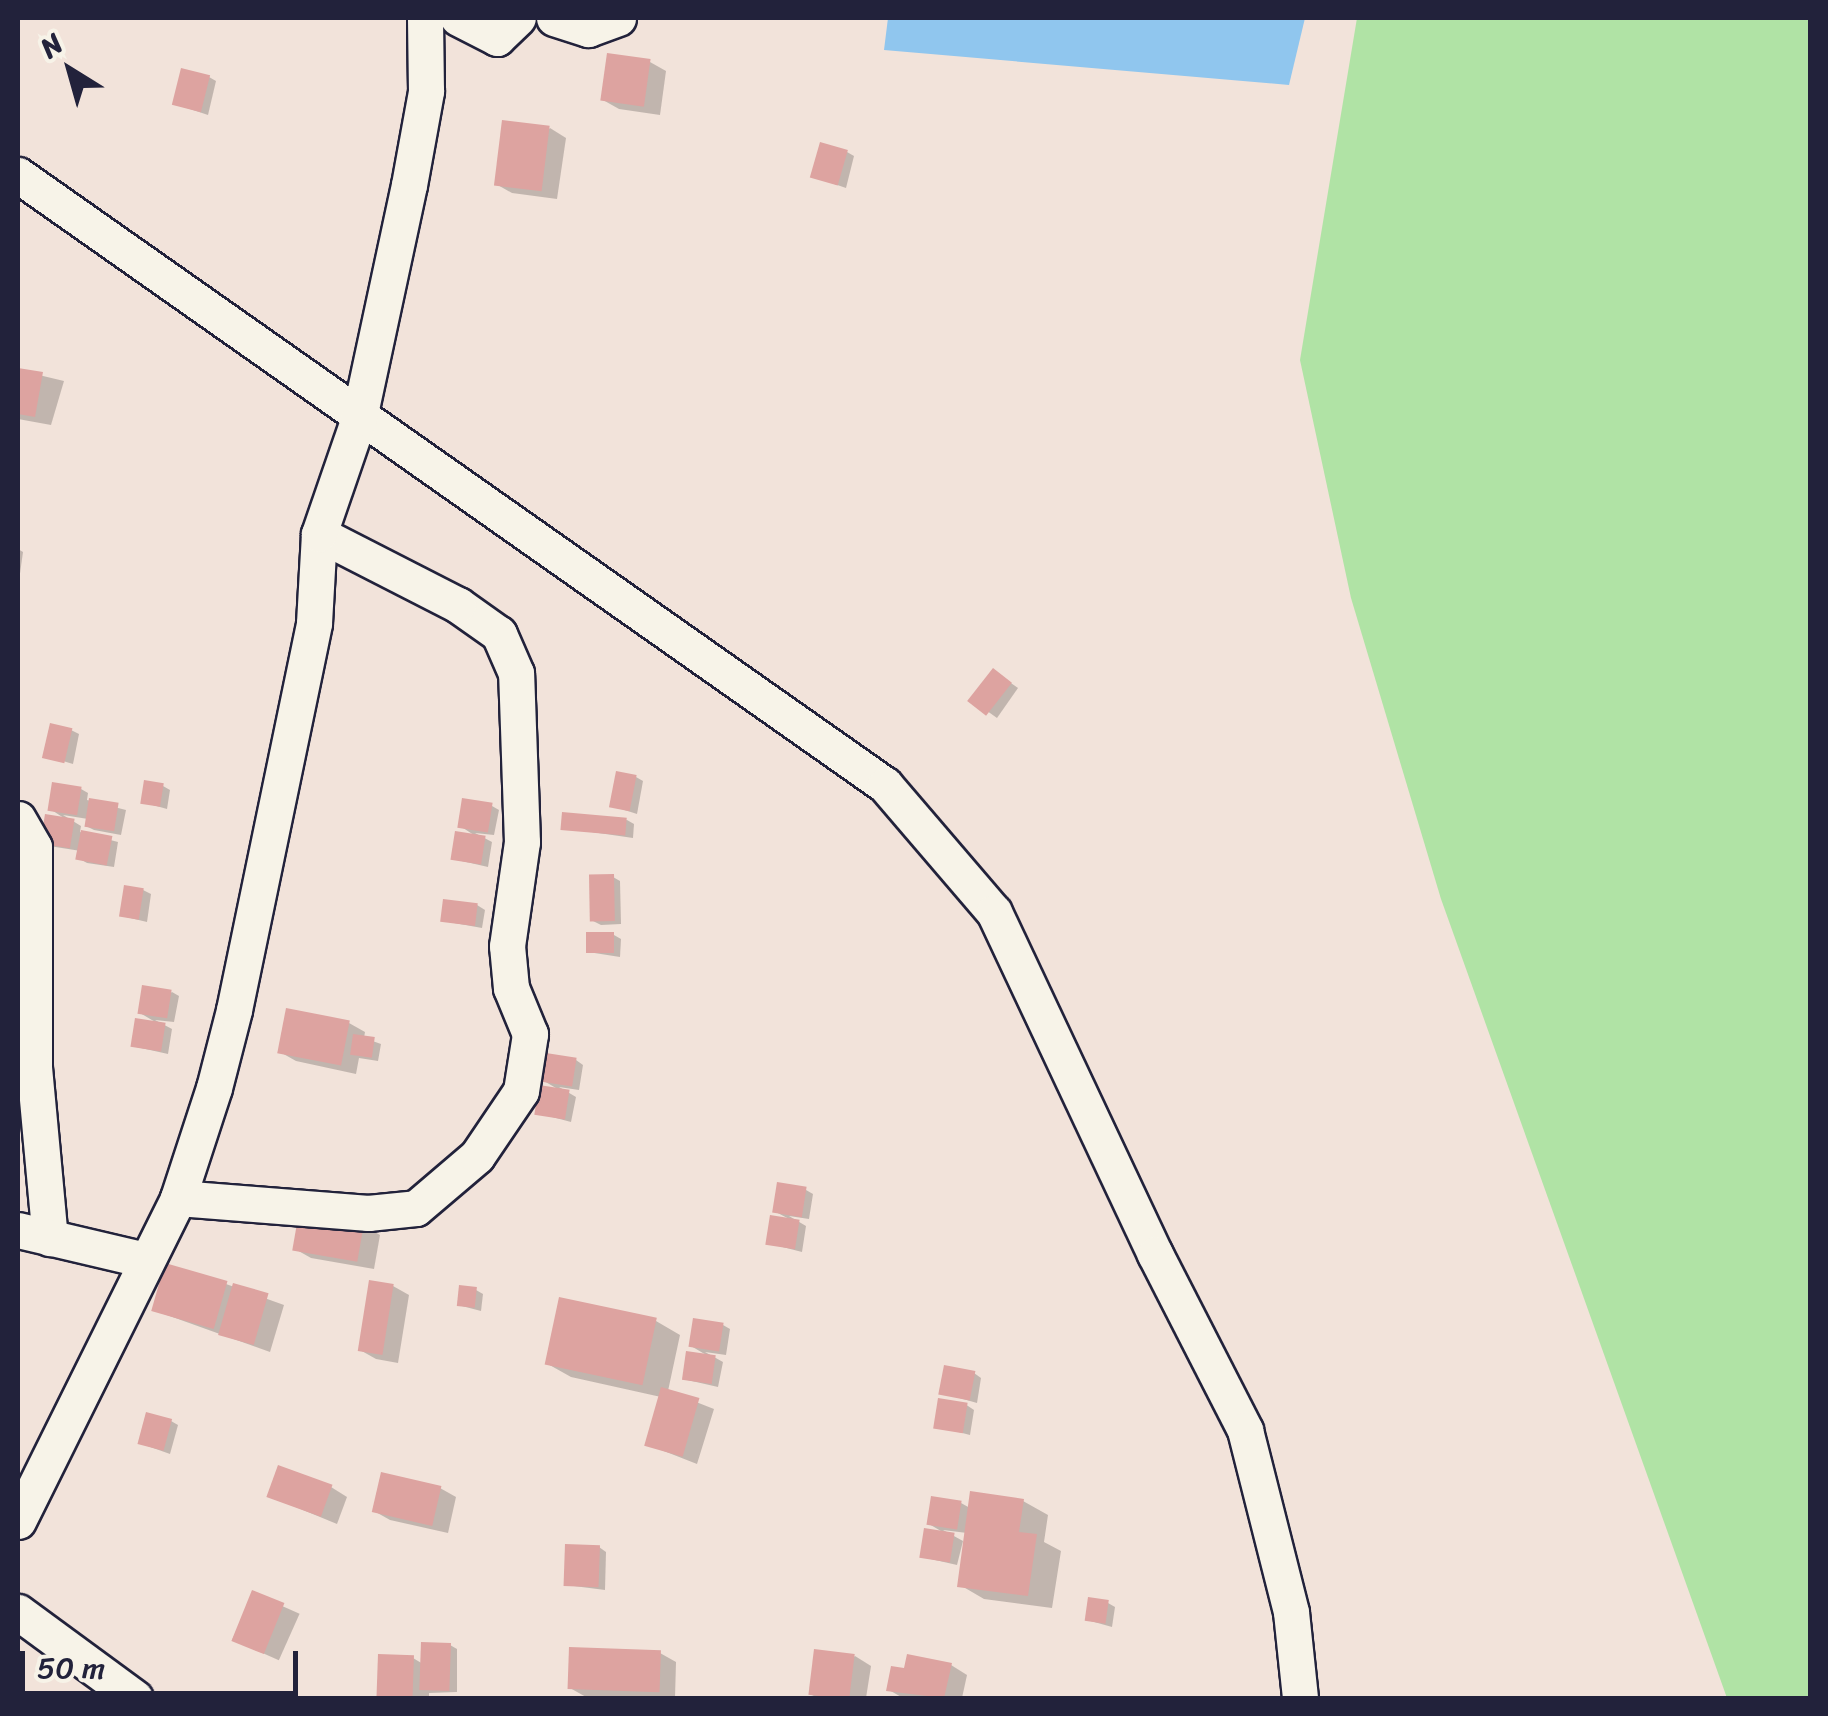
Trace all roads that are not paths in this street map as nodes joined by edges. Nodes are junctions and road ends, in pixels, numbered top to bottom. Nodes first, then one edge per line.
1 (425, 18) edge
2 (458, 18) edge
3 (518, 18) edge
4 (554, 18) edge
5 (618, 18) edge
6 (18, 174) edge
7 (360, 418) junction
8 (319, 534) junction
9 (18, 820) edge
10 (178, 1198) junction
11 (34, 1234) edge
12 (146, 1260) junction
13 (18, 1521) edge
14 (18, 1612) edge
15 (135, 1698) edge
16 (1300, 1698) edge

1 - 7 street
2 - 3 street
4 - 5 street
6 - 7 street
7 - 8 street
7 - 16 street
8 - 10 street
8 - 10 street
9 - 11 street
10 - 12 street
11 - 12 street
12 - 13 street
14 - 15 street

